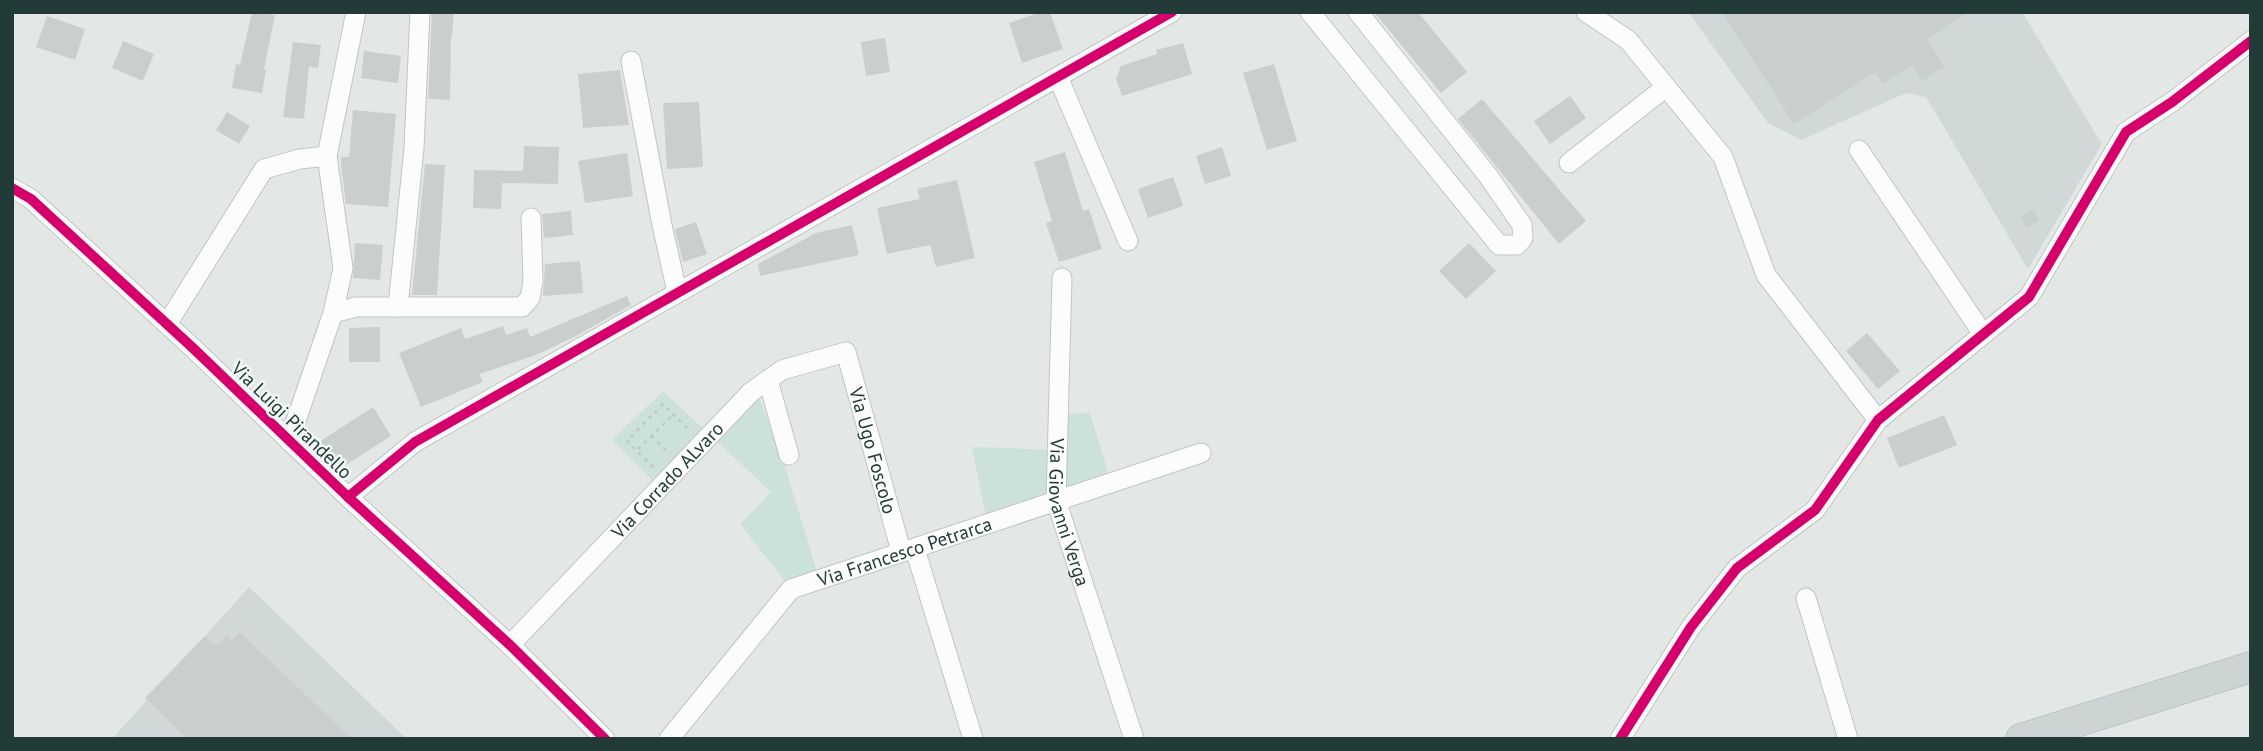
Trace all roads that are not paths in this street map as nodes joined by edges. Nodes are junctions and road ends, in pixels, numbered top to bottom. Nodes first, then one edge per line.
1 (356, 12) edge
2 (420, 12) edge
3 (1172, 12) edge
4 (1310, 12) edge
5 (1358, 12) edge
6 (1586, 12) edge
7 (2251, 41) edge
8 (631, 61) dead end
9 (1058, 77) junction
10 (1666, 87) junction
11 (1860, 150) dead end
12 (327, 156) junction
13 (1569, 163) dead end
14 (12, 188) edge
15 (531, 218) dead end
16 (1128, 241) dead end
17 (1062, 278) dead end
18 (677, 292) junction
19 (398, 307) junction
20 (333, 313) junction
21 (167, 324) junction
22 (1983, 334) junction
23 (846, 352) joint
24 (768, 380) junction
25 (1878, 420) junction
26 (289, 441) junction
27 (1201, 453) dead end
28 (789, 456) dead end
29 (348, 497) junction
30 (1056, 500) junction
31 (908, 550) junction
32 (1805, 598) dead end
33 (510, 645) junction
34 (2250, 668) edge
35 (605, 739) edge
36 (669, 739) edge
37 (972, 739) edge
38 (1134, 739) edge
39 (1620, 739) edge
40 (1848, 739) edge
41 (2021, 739) edge

1 - 12 street
2 - 19 street
3 - 9 street
4 - 5 street
6 - 10 street
7 - 22 street
8 - 18 street
9 - 16 street
9 - 18 street
10 - 13 street
10 - 25 street
11 - 22 street
12 - 20 street
12 - 21 street
14 - 21 street, Via Luigi Pirandello
15 - 19 street
17 - 30 street, Via Giovanni Verga
18 - 29 street
19 - 20 street
20 - 26 street
21 - 26 street, Via Luigi Pirandello
22 - 25 street
23 - 24 street, Via Corrado ALvaro
23 - 31 street, Via Ugo Foscolo
24 - 28 street
24 - 33 street, Via Corrado ALvaro
25 - 39 street
26 - 29 street, Via Luigi Pirandello
27 - 30 street, Via Francesco Petrarca
29 - 33 street, Via Luigi Pirandello
30 - 31 street, Via Francesco Petrarca
30 - 38 street, Via Giovanni Verga
31 - 36 street, Via Francesco Petrarca
31 - 37 street, Via Ugo Foscolo
32 - 40 street
33 - 35 street, Via Luigi Pirandello
34 - 41 main road

